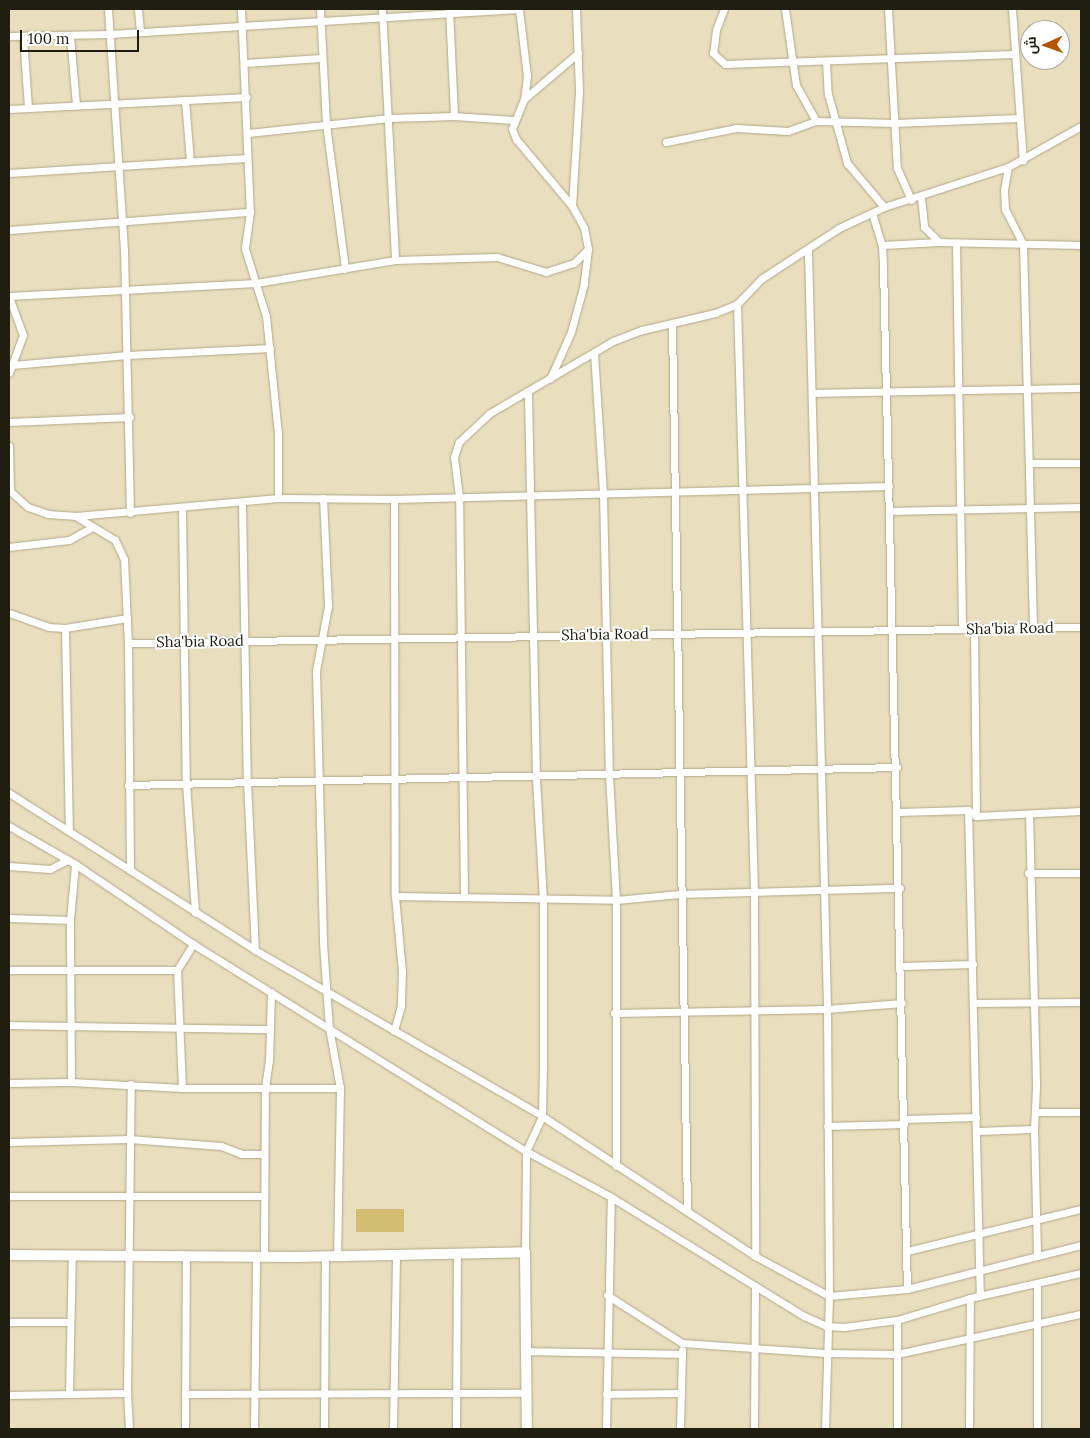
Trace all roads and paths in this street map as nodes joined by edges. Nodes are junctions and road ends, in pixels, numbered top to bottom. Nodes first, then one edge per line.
1 (108, 9) edge
2 (138, 9) edge
3 (241, 9) edge
4 (320, 9) edge
5 (382, 9) edge
6 (519, 9) edge
7 (576, 9) edge
8 (724, 9) edge
9 (784, 9) edge
10 (888, 9) edge
11 (1012, 9) edge
12 (449, 11) edge
13 (382, 19) junction
14 (320, 22) junction
15 (242, 26) junction
16 (140, 32) junction
17 (110, 34) junction
18 (70, 35) junction
19 (9, 36) edge
20 (23, 36) junction
21 (578, 53) junction
22 (1015, 54) junction
23 (322, 58) junction
24 (891, 59) junction
25 (826, 60) junction
26 (792, 62) junction
27 (245, 64) junction
28 (247, 98) junction
29 (524, 99) junction
30 (185, 100) junction
31 (116, 104) junction
32 (76, 106) junction
33 (9, 108) edge
34 (28, 108) junction
35 (454, 116) junction
36 (389, 118) junction
37 (1019, 118) junction
38 (513, 120) junction
39 (816, 121) junction
40 (837, 122) junction
41 (895, 123) junction
42 (326, 124) junction
43 (1081, 126) edge
44 (248, 133) junction
45 (666, 142) dead end
46 (247, 158) junction
47 (190, 161) junction
48 (1023, 161) junction
49 (119, 165) junction
50 (1008, 167) junction
51 (9, 173) edge
52 (921, 197) junction
53 (911, 200) junction
54 (572, 206) junction
55 (884, 207) junction
56 (250, 212) junction
57 (872, 213) junction
58 (123, 222) junction
59 (9, 230) edge
60 (939, 242) junction
61 (956, 243) junction
62 (1023, 244) junction
63 (882, 245) junction
64 (1081, 245) edge
65 (588, 250) junction
66 (808, 251) junction
67 (395, 260) junction
68 (345, 269) junction
69 (256, 283) junction
70 (126, 292) junction
71 (9, 296) edge
72 (738, 304) junction
73 (672, 324) junction
74 (270, 348) junction
75 (594, 353) junction
76 (128, 355) junction
77 (12, 365) junction
78 (9, 373) edge
79 (550, 380) junction
80 (1081, 388) edge
81 (1027, 389) junction
82 (959, 390) junction
83 (528, 391) junction
84 (886, 391) junction
85 (812, 393) junction
86 (130, 418) junction
87 (9, 422) edge
88 (9, 446) edge
89 (1081, 463) edge
90 (1029, 464) junction
91 (889, 486) junction
92 (814, 488) junction
93 (744, 490) junction
94 (9, 491) edge
95 (674, 492) junction
96 (603, 493) junction
97 (530, 495) junction
98 (459, 497) junction
99 (278, 498) junction
100 (323, 498) junction
101 (394, 499) junction
102 (242, 503) junction
103 (1081, 507) edge
104 (1030, 508) junction
105 (182, 509) junction
106 (960, 510) junction
107 (890, 511) junction
108 (130, 513) junction
109 (76, 516) junction
110 (92, 527) junction
111 (9, 547) edge
112 (9, 613) edge
113 (127, 618) junction
114 (1081, 627) edge
115 (65, 628) junction
116 (1033, 628) junction
117 (962, 629) junction
118 (974, 629) junction
119 (894, 630) junction
120 (816, 631) junction
121 (749, 632) junction
122 (676, 633) junction
123 (606, 634) junction
124 (533, 636) junction
125 (461, 637) junction
126 (394, 638) junction
127 (183, 640) junction
128 (245, 640) junction
129 (322, 640) junction
130 (128, 643) junction
131 (897, 767) junction
132 (820, 769) junction
133 (752, 771) junction
134 (678, 773) junction
135 (609, 775) junction
136 (536, 777) junction
137 (462, 779) junction
138 (319, 781) junction
139 (395, 781) junction
140 (247, 782) junction
141 (186, 783) junction
142 (128, 785) junction
143 (9, 793) edge
144 (968, 810) junction
145 (1081, 811) edge
146 (898, 812) junction
147 (1029, 814) junction
148 (976, 816) junction
149 (9, 826) edge
150 (69, 830) junction
151 (71, 862) junction
152 (9, 866) edge
153 (130, 870) junction
154 (1081, 873) edge
155 (1028, 874) junction
156 (900, 888) junction
157 (822, 890) junction
158 (754, 892) junction
159 (680, 894) junction
160 (395, 896) junction
161 (464, 896) junction
162 (543, 900) junction
163 (616, 900) junction
164 (195, 913) junction
165 (9, 918) edge
166 (70, 920) junction
167 (193, 944) junction
168 (256, 950) junction
169 (973, 964) junction
170 (902, 966) junction
171 (9, 970) edge
172 (70, 970) junction
173 (177, 970) junction
174 (271, 992) junction
175 (327, 993) junction
176 (974, 1002) junction
177 (1081, 1002) edge
178 (902, 1003) junction
179 (1034, 1004) junction
180 (827, 1009) junction
181 (682, 1010) junction
182 (755, 1010) junction
183 (614, 1013) junction
184 (9, 1025) edge
185 (71, 1026) junction
186 (178, 1027) junction
187 (329, 1028) junction
188 (270, 1029) junction
189 (394, 1032) junction
190 (71, 1082) junction
191 (9, 1083) edge
192 (131, 1084) junction
193 (182, 1088) junction
194 (265, 1088) junction
195 (340, 1088) junction
196 (1035, 1112) junction
197 (1081, 1112) edge
198 (542, 1116) junction
199 (976, 1117) junction
200 (904, 1121) junction
201 (827, 1126) junction
202 (1034, 1129) junction
203 (977, 1130) junction
204 (129, 1139) junction
205 (9, 1142) edge
206 (526, 1151) junction
207 (263, 1154) junction
208 (616, 1166) junction
209 (9, 1196) edge
210 (263, 1196) junction
211 (611, 1197) junction
212 (130, 1198) junction
213 (1081, 1209) edge
214 (687, 1211) junction
215 (1035, 1219) junction
216 (978, 1232) junction
217 (1081, 1245) edge
218 (907, 1251) junction
219 (525, 1252) junction
220 (457, 1254) junction
221 (9, 1255) edge
222 (72, 1255) junction
223 (396, 1255) junction
224 (755, 1256) junction
225 (1037, 1256) junction
226 (129, 1257) junction
227 (186, 1257) junction
228 (260, 1257) junction
229 (325, 1257) junction
230 (337, 1257) junction
231 (979, 1270) junction
232 (1081, 1273) edge
233 (1037, 1283) junction
234 (755, 1286) junction
235 (907, 1288) junction
236 (608, 1295) junction
237 (829, 1296) junction
238 (980, 1296) junction
239 (970, 1298) junction
240 (1081, 1314) edge
241 (897, 1320) junction
242 (9, 1322) edge
243 (69, 1322) junction
244 (1037, 1324) junction
245 (826, 1326) junction
246 (969, 1340) junction
247 (682, 1342) junction
248 (756, 1349) junction
249 (527, 1351) junction
250 (605, 1351) junction
251 (825, 1353) junction
252 (682, 1354) junction
253 (897, 1354) junction
254 (70, 1393) junction
255 (127, 1393) junction
256 (527, 1393) junction
257 (680, 1393) junction
258 (185, 1394) junction
259 (254, 1394) junction
260 (324, 1394) junction
261 (456, 1394) junction
262 (606, 1394) junction
263 (9, 1395) edge
264 (393, 1395) junction
265 (129, 1429) edge
266 (185, 1429) edge
267 (254, 1429) edge
268 (324, 1429) edge
269 (393, 1429) edge
270 (456, 1429) edge
271 (527, 1429) edge
272 (606, 1429) edge
273 (680, 1429) edge
274 (754, 1429) edge
275 (825, 1429) edge
276 (897, 1429) edge
277 (969, 1429) edge
278 (1036, 1429) edge

1 - 17 street
2 - 16 street
3 - 15 street
4 - 14 street
5 - 13 street
6 - 12 street
6 - 29 street
7 - 21 street
8 - 26 street
9 - 26 street
10 - 24 street
11 - 22 street
12 - 13 street
12 - 35 street
13 - 14 street
13 - 36 street
14 - 15 street
14 - 23 street
15 - 16 street
15 - 27 street
16 - 17 street
17 - 18 street
17 - 31 street
18 - 20 street
18 - 32 street
19 - 20 street
20 - 34 street
21 - 29 street
21 - 54 street
22 - 24 street
22 - 37 street
23 - 27 street
23 - 42 street
24 - 25 street
24 - 41 street
25 - 26 street
25 - 40 street
26 - 39 street
27 - 28 street
28 - 30 street
28 - 44 street
29 - 38 street
30 - 31 street
30 - 47 street
31 - 32 street
31 - 49 street
32 - 34 street
33 - 34 street
35 - 36 street
35 - 38 street
36 - 42 street
36 - 67 street
37 - 41 street
37 - 48 street
38 - 54 street
39 - 40 street
39 - 45 street
40 - 41 street
40 - 55 street
41 - 53 street
42 - 44 street
42 - 68 street
43 - 48 street
44 - 46 street
46 - 47 street
46 - 56 street
47 - 49 street
48 - 50 street
49 - 51 street
49 - 58 street
50 - 52 street
50 - 62 street
52 - 53 street
52 - 60 street
53 - 55 street
54 - 65 street
55 - 57 street
56 - 58 street
56 - 69 street
57 - 63 street
57 - 66 street
58 - 59 street
58 - 70 street
60 - 61 street
60 - 63 street
61 - 62 street
61 - 82 street
62 - 64 street
62 - 81 street
63 - 84 street
65 - 67 street
65 - 79 street
66 - 72 street
66 - 85 street
67 - 68 street
68 - 69 street
69 - 70 street
69 - 74 street
70 - 71 street
70 - 76 street
71 - 77 street
72 - 73 street
72 - 93 street
73 - 75 street
73 - 95 street
74 - 76 street
74 - 99 street
75 - 79 street
75 - 96 street
76 - 77 street
76 - 86 street
77 - 78 street
79 - 83 street
80 - 81 street
81 - 82 street
81 - 90 street
82 - 84 street
82 - 106 street
83 - 97 street
83 - 98 street
84 - 85 street
84 - 91 street
85 - 92 street
86 - 87 street
86 - 108 street
88 - 94 street
89 - 90 street
90 - 104 street
91 - 92 street
91 - 107 street
92 - 93 street
92 - 120 street
93 - 95 street
93 - 121 street
94 - 109 street
95 - 96 street
95 - 122 street
96 - 97 street
96 - 123 street
97 - 98 street
97 - 124 street
98 - 101 street
98 - 125 street
99 - 100 street
99 - 102 street
100 - 101 street
100 - 129 street
101 - 126 street
102 - 105 street
102 - 128 street
103 - 104 street
104 - 106 street
104 - 116 street
105 - 108 street
105 - 127 street
106 - 107 street
106 - 117 street
107 - 119 street
108 - 109 street
109 - 110 street
110 - 111 street
110 - 113 street
112 - 115 street
113 - 115 street
113 - 130 street
114 - 116 street, Sha'bia Road
115 - 150 street
116 - 118 street, Sha'bia Road
117 - 118 street, Sha'bia Road
117 - 119 street, Sha'bia Road
118 - 148 street
119 - 120 street, Sha'bia Road
119 - 131 street
120 - 121 street, Sha'bia Road
120 - 132 street
121 - 122 street, Sha'bia Road
121 - 133 street
122 - 123 street, Sha'bia Road
122 - 134 street
123 - 124 street, Sha'bia Road
123 - 135 street
124 - 125 street, Sha'bia Road
124 - 136 street
125 - 126 street, Sha'bia Road
125 - 137 street
126 - 129 street, Sha'bia Road
126 - 139 street
127 - 128 street, Sha'bia Road
127 - 130 street, Sha'bia Road
127 - 141 street
128 - 129 street, Sha'bia Road
128 - 140 street
129 - 138 street
130 - 142 street
131 - 132 street
131 - 146 street
132 - 133 street
132 - 157 street
133 - 134 street
133 - 158 street
134 - 135 street
134 - 159 street
135 - 136 street
135 - 163 street
136 - 137 street
136 - 162 street
137 - 139 street
137 - 161 street
138 - 139 street
138 - 140 street
138 - 175 street
139 - 160 street
140 - 141 street
140 - 168 street
141 - 142 street
141 - 164 street
142 - 153 street
143 - 150 street
144 - 146 street
144 - 148 street
144 - 169 street
145 - 147 street
146 - 156 street
147 - 148 street
147 - 155 street
149 - 151 street
150 - 153 street
151 - 152 street
151 - 166 street
151 - 167 street
153 - 164 street
154 - 155 street
155 - 179 street
156 - 157 street
156 - 170 street
157 - 158 street
157 - 180 street
158 - 159 street
158 - 182 street
159 - 163 street
159 - 181 street
160 - 161 street
160 - 189 street
161 - 162 street
162 - 163 street
162 - 198 street
163 - 183 street
164 - 168 street
165 - 166 street
166 - 172 street
167 - 173 street
167 - 174 street
168 - 175 street
169 - 170 street
169 - 176 street
170 - 178 street
171 - 172 street
172 - 173 street
172 - 185 street
173 - 186 street
174 - 187 street
174 - 188 street
175 - 187 street
175 - 189 street
176 - 179 street
176 - 199 street
177 - 179 street
178 - 180 street
178 - 200 street
179 - 196 street
180 - 182 street
180 - 201 street
181 - 182 street
181 - 183 street
181 - 214 street
182 - 224 street
183 - 208 street
184 - 185 street
185 - 186 street
185 - 190 street
186 - 188 street
186 - 193 street
187 - 195 street
187 - 206 street
188 - 194 street
189 - 198 street
190 - 191 street
190 - 192 street
192 - 193 street
192 - 204 street
193 - 194 street
194 - 195 street
194 - 207 street
195 - 230 street
196 - 197 street
196 - 202 street
198 - 206 street
198 - 208 street
199 - 200 street
199 - 203 street
200 - 201 street
200 - 218 street
201 - 237 street
202 - 203 street
202 - 215 street
203 - 216 street
204 - 205 street
204 - 207 street
204 - 212 street
206 - 211 street
206 - 219 street
207 - 210 street
208 - 214 street
209 - 212 street
210 - 212 street
210 - 228 street
211 - 234 street
211 - 236 street
212 - 226 street
213 - 215 street
214 - 224 street
215 - 216 street
215 - 225 street
216 - 218 street
216 - 231 street
217 - 225 street
218 - 235 street
219 - 220 street
219 - 249 street
220 - 223 street
220 - 261 street
221 - 222 street
222 - 226 street
222 - 243 street
223 - 230 street
223 - 264 street
224 - 237 street
225 - 231 street
226 - 227 street
226 - 255 street
227 - 228 street
227 - 258 street
228 - 229 street
228 - 259 street
229 - 230 street
229 - 260 street
231 - 235 street
231 - 238 street
232 - 233 street
233 - 238 street
233 - 244 street
234 - 245 street
234 - 248 street
235 - 237 street
236 - 247 street
236 - 250 street
237 - 245 street
238 - 239 street
239 - 241 street
239 - 246 street
240 - 244 street
241 - 245 street
241 - 253 street
242 - 243 street
243 - 254 street
244 - 246 street
244 - 278 street
245 - 251 street
246 - 253 street
246 - 277 street
247 - 248 street
247 - 252 street
248 - 251 street
248 - 274 street
249 - 250 street
249 - 256 street
250 - 252 street
250 - 262 street
251 - 253 street
251 - 275 street
252 - 257 street
253 - 276 street
254 - 255 street
254 - 263 street
255 - 265 street
256 - 261 street
256 - 271 street
257 - 262 street
257 - 273 street
258 - 259 street
258 - 266 street
259 - 260 street
259 - 267 street
260 - 264 street
260 - 268 street
261 - 264 street
261 - 270 street
262 - 272 street
264 - 269 street

